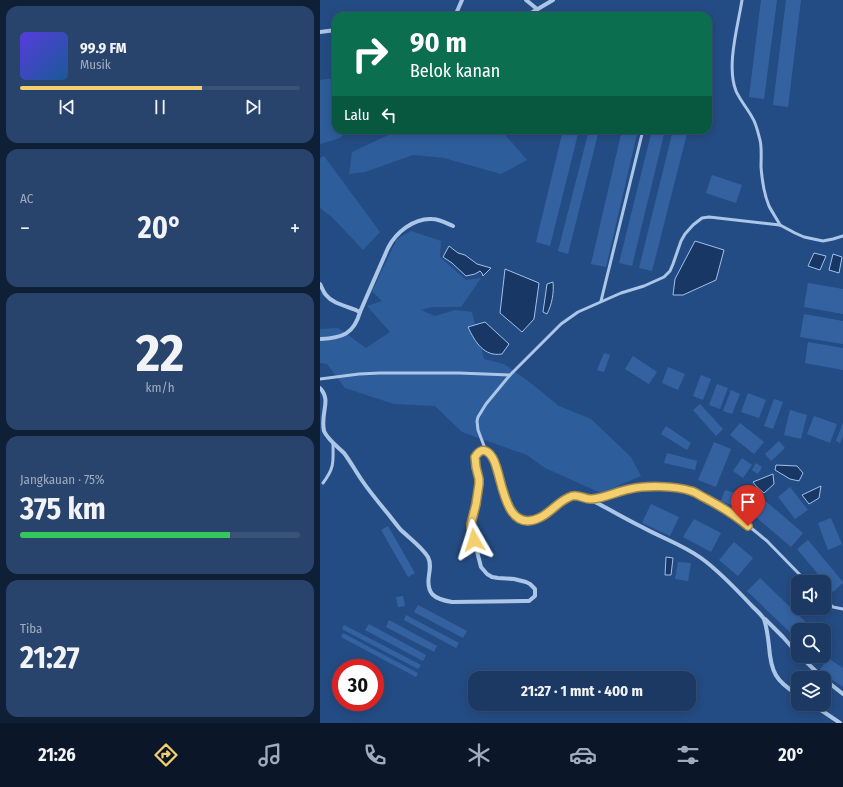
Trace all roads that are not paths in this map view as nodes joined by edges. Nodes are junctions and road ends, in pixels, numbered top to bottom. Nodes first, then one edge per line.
1 (462, 0) edge
2 (526, 0) edge
3 (553, 0) edge
4 (742, 0) edge
5 (537, 9) junction
6 (457, 12) edge
7 (532, 12) edge
8 (332, 30) edge
9 (320, 32) edge
10 (642, 134) edge
11 (780, 224) junction
12 (453, 226) dead end
13 (843, 236) edge
14 (320, 284) edge
15 (600, 301) junction
16 (360, 312) junction
17 (321, 339) dead end
18 (510, 375) junction
19 (320, 379) edge
20 (320, 388) edge
21 (333, 443) junction
22 (486, 450) junction
23 (323, 483) dead end
24 (591, 500) junction
25 (800, 575) edge
26 (831, 605) edge
27 (843, 609) edge
28 (763, 618) junction
29 (791, 646) edge
30 (807, 663) edge
31 (816, 671) edge
32 (831, 684) edge
33 (791, 690) edge
34 (843, 694) edge
35 (822, 711) edge
36 (840, 723) edge

1 - 6 street
2 - 5 street
3 - 5 street
4 - 11 lane
5 - 7 street
8 - 9 street
10 - 15 lane
11 - 13 lane
11 - 15 lane
12 - 16 street
14 - 16 street
15 - 18 lane
16 - 17 street
18 - 19 lane
18 - 22 lane
20 - 21 street
21 - 22 street
21 - 23 lane
22 - 24 street
24 - 25 lane
24 - 28 street
26 - 27 lane
28 - 29 street
28 - 33 street
30 - 31 street
32 - 34 street
35 - 36 street

